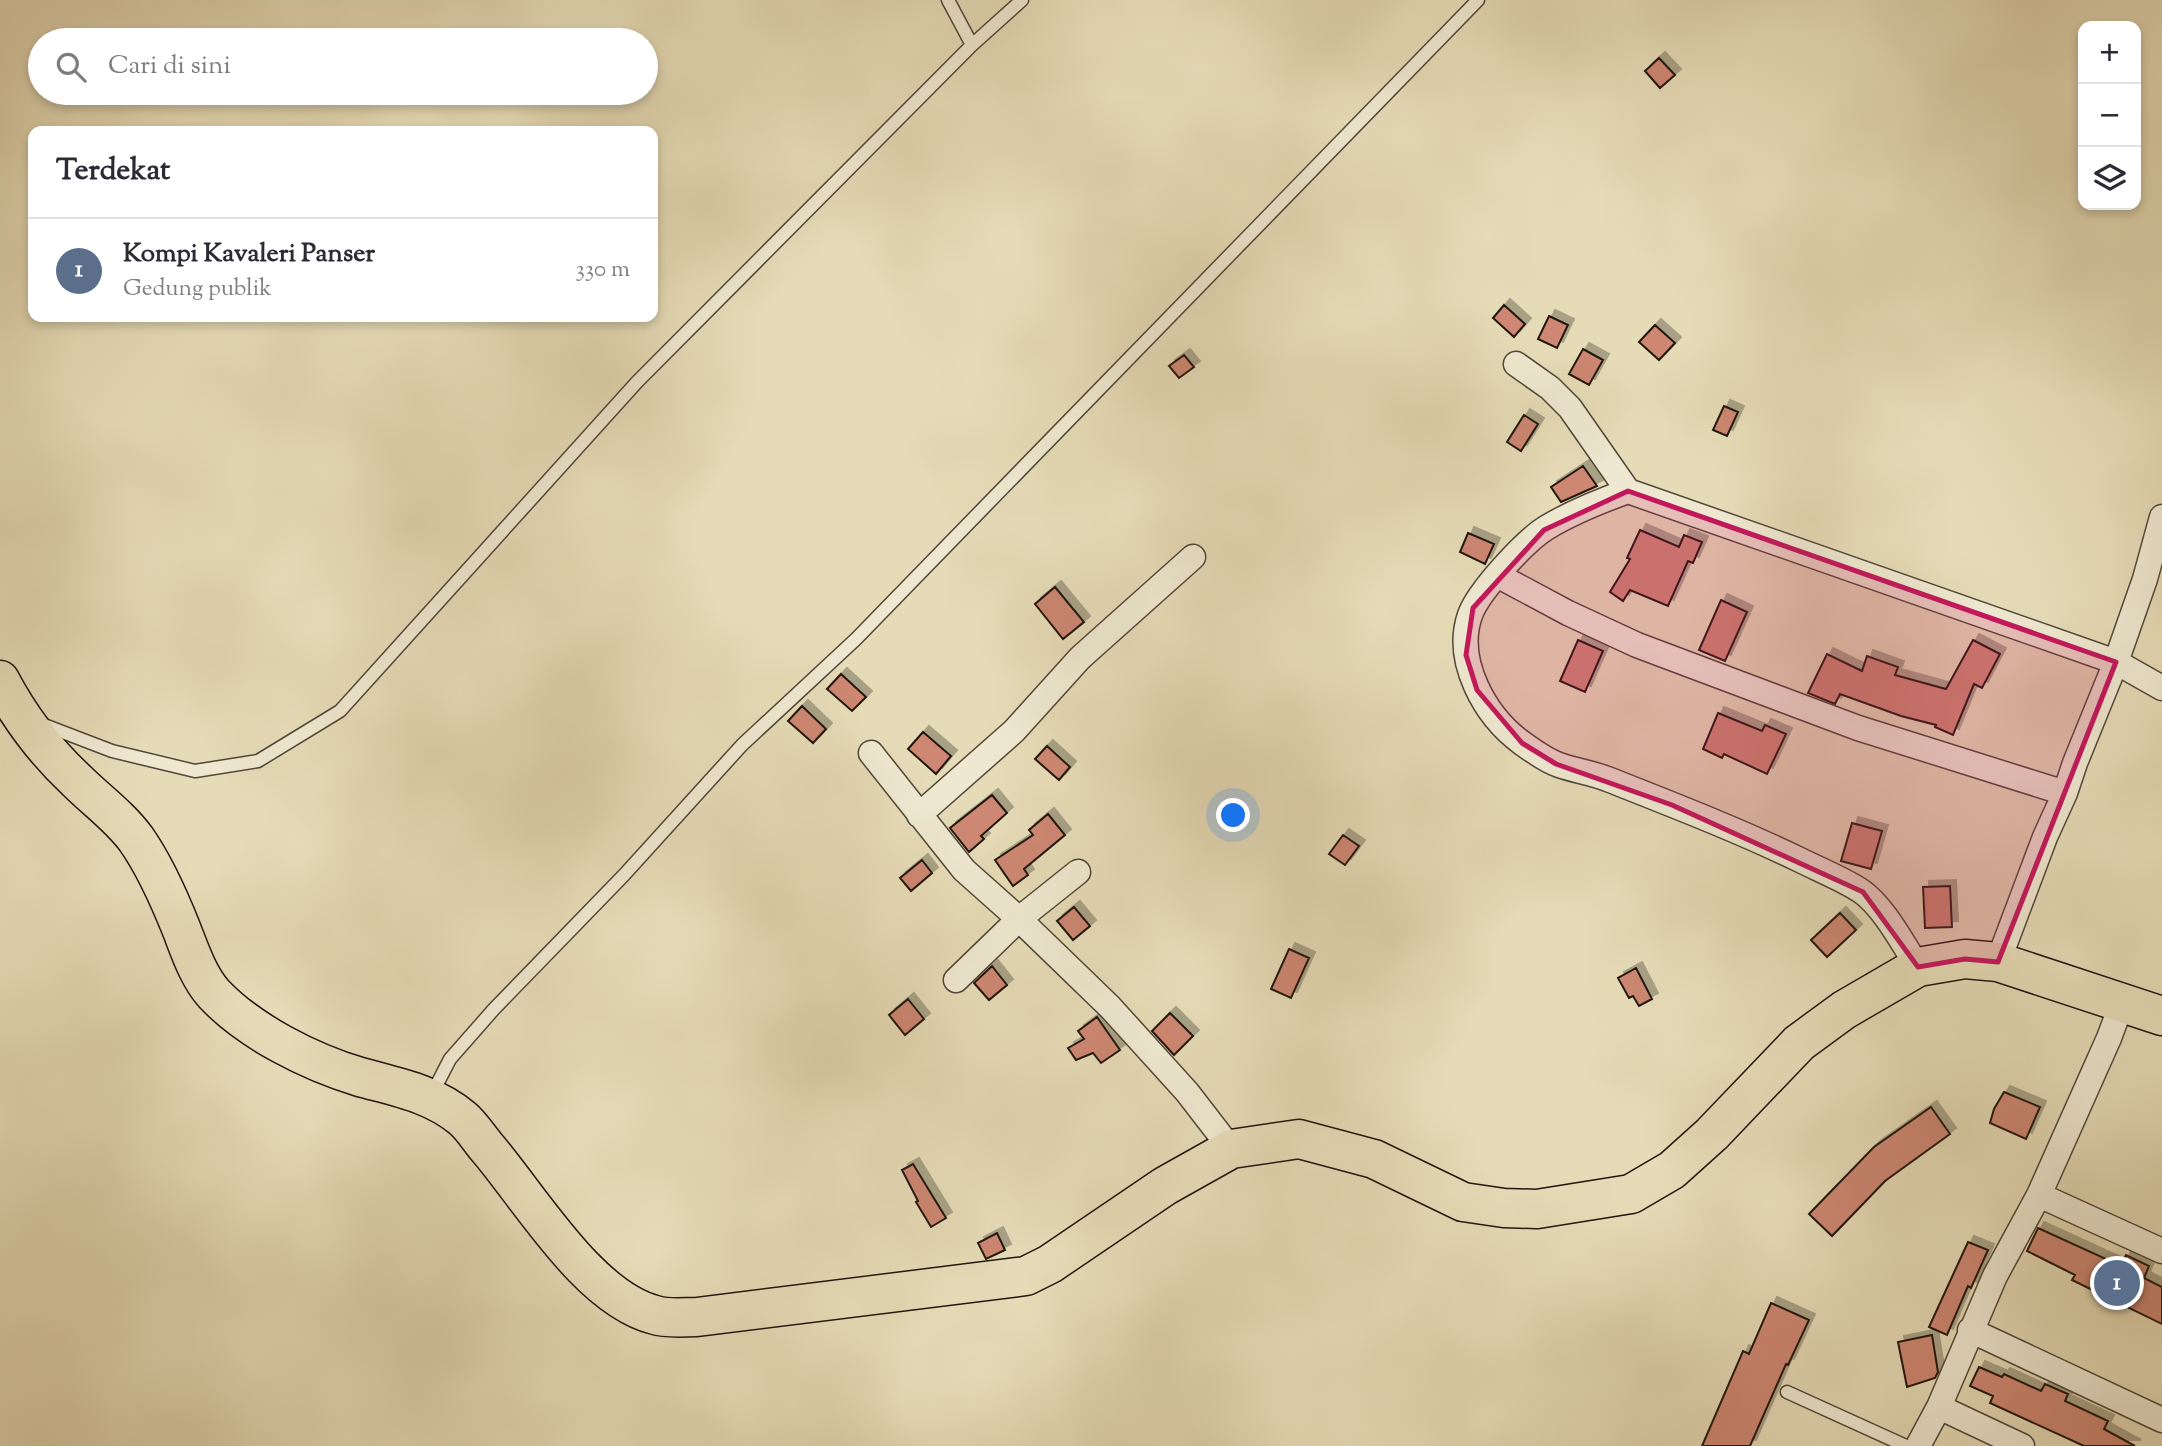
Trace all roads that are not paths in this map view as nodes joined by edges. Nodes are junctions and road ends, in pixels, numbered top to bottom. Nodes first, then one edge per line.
1 (948, 0) edge
2 (1022, 0) edge
3 (1478, 0) edge
4 (972, 45) junction
5 (1516, 364) dead end
6 (1628, 491) junction
7 (2162, 517) edge
8 (1192, 557) dead end
9 (1497, 575) junction
10 (2116, 662) junction
11 (0, 680) edge
12 (2162, 688) edge
13 (19, 715) junction
14 (871, 753) dead end
15 (2065, 793) junction
16 (919, 815) junction
17 (1078, 872) dead end
18 (1019, 919) junction
19 (1998, 962) junction
20 (1918, 967) junction
21 (956, 980) dead end
22 (2122, 1003) junction
23 (2162, 1016) edge
24 (430, 1097) junction
25 (1231, 1149) junction
26 (2039, 1195) junction
27 (2162, 1251) edge
28 (1970, 1330) junction
29 (1787, 1392) dead end
30 (1939, 1407) junction
31 (2162, 1420) edge
32 (1906, 1446) edge
33 (1918, 1446) edge
34 (2022, 1446) edge

1 - 4 lane
2 - 4 lane
3 - 24 lane
4 - 13 lane
5 - 6 street
6 - 9 street
6 - 10 street
7 - 10 street
8 - 16 street
9 - 15 street
9 - 20 street
10 - 12 street
10 - 15 street
11 - 13 highway
13 - 24 highway
14 - 16 street
15 - 19 street
16 - 18 street
17 - 18 street
18 - 21 street
18 - 25 street
19 - 20 highway
19 - 22 highway
20 - 25 highway
22 - 23 highway
22 - 26 street
24 - 25 highway
26 - 27 street
26 - 28 street
28 - 30 street
28 - 31 street
29 - 32 lane
30 - 33 street
30 - 34 street

